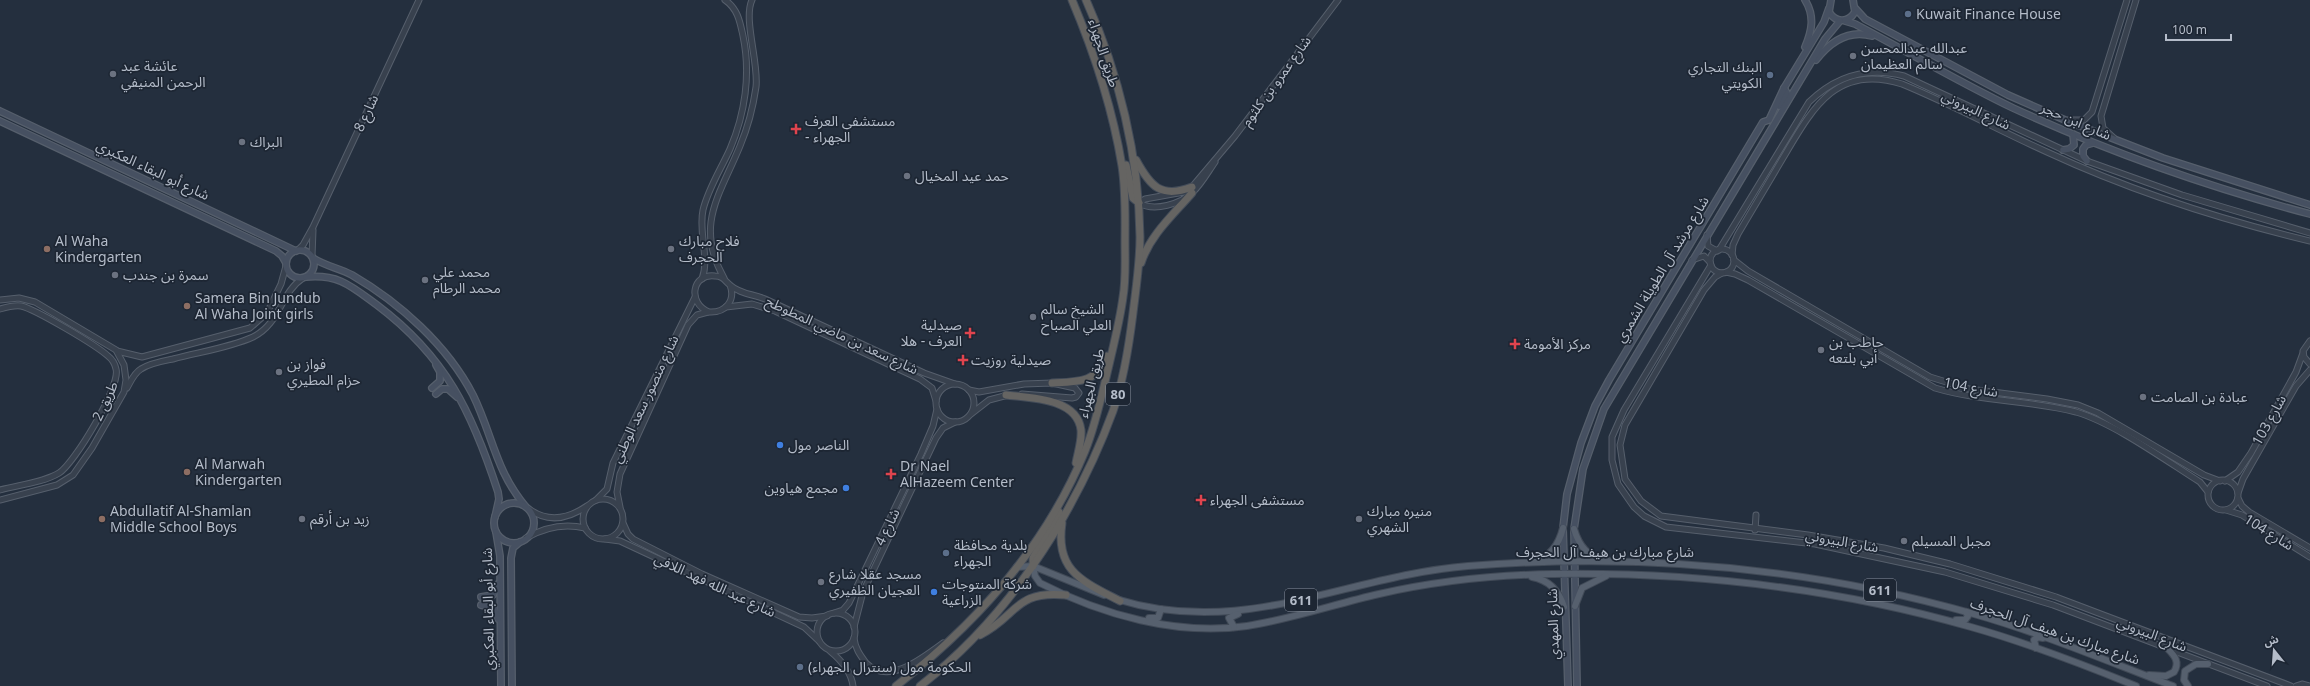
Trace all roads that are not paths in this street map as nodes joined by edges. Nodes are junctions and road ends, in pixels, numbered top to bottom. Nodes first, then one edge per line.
1 (419, 0) edge
2 (725, 0) edge
3 (752, 0) edge
4 (1072, 0) edge
5 (1086, 0) edge
6 (1338, 0) edge
7 (1806, 0) edge
8 (1853, 0) edge
9 (2127, 0) edge
10 (2136, 0) edge
11 (1829, 3) edge
12 (1855, 8) junction
13 (1842, 21) junction
14 (751, 26) junction
15 (742, 28) junction
16 (1878, 37) junction
17 (1800, 61) junction
18 (1805, 74) junction
19 (1784, 88) junction
20 (2000, 91) junction
21 (2008, 95) junction
22 (1995, 99) junction
23 (1960, 102) junction
24 (2096, 102) junction
25 (2004, 103) junction
26 (1966, 105) junction
27 (2104, 106) junction
28 (1956, 109) junction
29 (0, 111) edge
30 (1962, 112) junction
31 (0, 114) edge
32 (16, 118) junction
33 (2065, 120) junction
34 (0, 122) edge
35 (1774, 125) junction
36 (2073, 134) junction
37 (2118, 141) junction
38 (2095, 143) junction
39 (1117, 144) junction
40 (1130, 144) junction
41 (2063, 150) junction
42 (2153, 154) junction
43 (1776, 155) junction
44 (2163, 158) junction
45 (1783, 159) junction
46 (2087, 161) junction
47 (1771, 163) junction
48 (2147, 163) junction
49 (1778, 167) junction
50 (2158, 167) junction
51 (126, 180) junction
52 (1192, 190) junction
53 (174, 193) junction
54 (1139, 203) junction
55 (2215, 205) junction
56 (2310, 205) edge
57 (2222, 207) junction
58 (2211, 213) junction
59 (2310, 214) edge
60 (1126, 215) junction
61 (2219, 215) junction
62 (313, 227) junction
63 (2310, 233) edge
64 (1707, 235) junction
65 (2310, 241) edge
66 (297, 250) junction
67 (1718, 250) junction
68 (312, 257) junction
69 (1733, 258) junction
70 (1692, 260) junction
71 (1711, 263) junction
72 (286, 265) junction
73 (1138, 271) junction
74 (1724, 272) junction
75 (305, 277) junction
76 (702, 279) junction
77 (724, 279) junction
78 (1752, 282) junction
79 (1768, 282) junction
80 (730, 285) junction
81 (695, 297) junction
82 (1123, 298) junction
83 (0, 302) edge
84 (726, 307) junction
85 (0, 309) edge
86 (709, 312) junction
87 (1676, 323) junction
88 (76, 326) junction
89 (1682, 327) junction
90 (1640, 329) junction
91 (1672, 330) junction
92 (71, 333) junction
93 (1678, 334) junction
94 (95, 337) junction
95 (218, 338) junction
96 (1849, 339) junction
97 (1867, 341) junction
98 (2310, 341) edge
99 (89, 344) junction
100 (221, 347) junction
101 (117, 351) junction
102 (428, 351) junction
103 (160, 352) junction
104 (2303, 353) junction
105 (162, 362) junction
106 (2310, 364) edge
107 (1628, 368) junction
108 (2310, 370) edge
109 (1052, 383) junction
110 (956, 384) junction
111 (432, 388) dead end
112 (969, 390) junction
113 (124, 392) junction
114 (436, 394) dead end
115 (1006, 395) junction
116 (2047, 399) junction
117 (936, 401) junction
118 (465, 404) junction
119 (105, 406) junction
120 (2080, 406) junction
121 (2046, 407) junction
122 (937, 409) junction
123 (113, 411) junction
124 (2076, 413) junction
125 (971, 414) junction
126 (955, 422) junction
127 (94, 424) junction
128 (102, 430) junction
129 (1074, 477) junction
130 (45, 478) junction
131 (2223, 481) junction
132 (24, 484) junction
133 (48, 487) junction
134 (0, 490) edge
135 (1066, 491) junction
136 (2208, 492) junction
137 (26, 493) junction
138 (2238, 495) junction
139 (0, 500) edge
140 (596, 500) junction
141 (588, 506) junction
142 (620, 507) junction
143 (527, 508) junction
144 (2226, 510) junction
145 (1756, 515) dead end
146 (495, 517) junction
147 (1062, 520) junction
148 (623, 523) junction
149 (1749, 527) junction
150 (585, 528) junction
151 (1563, 528) junction
152 (1756, 528) junction
153 (1574, 529) junction
154 (496, 532) junction
155 (1747, 535) junction
156 (1756, 536) junction
157 (526, 538) junction
158 (605, 539) junction
159 (520, 542) junction
160 (2310, 548) edge
161 (2310, 557) edge
162 (1034, 561) junction
163 (1528, 562) junction
164 (1564, 562) junction
165 (1574, 562) junction
166 (1630, 563) junction
167 (1462, 566) junction
168 (1017, 567) junction
169 (1564, 574) junction
170 (1574, 574) junction
171 (1522, 575) junction
172 (1609, 575) junction
173 (500, 578) junction
174 (1462, 580) junction
175 (1066, 595) junction
176 (480, 597) dead end
177 (1120, 600) junction
178 (1284, 604) junction
179 (481, 605) dead end
180 (1575, 606) junction
181 (1564, 607) junction
182 (2080, 607) junction
183 (983, 608) junction
184 (1161, 609) junction
185 (2092, 611) junction
186 (1966, 612) junction
187 (834, 613) junction
188 (2077, 614) junction
189 (1927, 615) junction
190 (827, 616) junction
191 (2088, 618) junction
192 (1141, 620) junction
193 (854, 627) junction
194 (1234, 627) junction
195 (501, 628) junction
196 (854, 638) junction
197 (2045, 638) junction
198 (973, 639) junction
199 (819, 641) junction
200 (2036, 648) junction
201 (2168, 648) junction
202 (829, 650) junction
203 (2208, 664) junction
204 (2140, 674) junction
205 (2310, 680) edge
206 (2307, 685) edge
207 (501, 686) edge
208 (512, 686) edge
209 (853, 686) edge
210 (896, 686) edge
211 (920, 686) edge
212 (1568, 686) edge
213 (1577, 686) edge
214 (2136, 686) edge
215 (2172, 686) edge
216 (2188, 686) edge
217 (2267, 686) edge
218 (2291, 686) edge
219 (2296, 686) edge

1 - 62 street, شارع 8
2 - 15 street
3 - 14 street
4 - 39 highway, طريق الجهراء / 80
5 - 40 highway, طريق الجهراء / 80
6 - 52 street, شارع عمرو بن كلثوم
7 - 17 main road
8 - 12 main road
9 - 24 street
10 - 27 street
11 - 13 main road
11 - 17 main road, شارع مرشد آل الطويلة الشمري
12 - 13 main road, شارع مرشد آل الطويلة الشمري
12 - 20 main road, شارع ابن حجر
13 - 16 main road, شارع ابن حجر
13 - 18 main road, شارع مرشد آل الطويلة الشمري
14 - 15 street
14 - 77 street
15 - 76 street
16 - 18 main road
16 - 22 main road, شارع ابن حجر
17 - 19 main road, شارع مرشد آل الطويلة الشمري
18 - 35 main road, شارع مرشد آل الطويلة الشمري
19 - 35 main road
19 - 90 main road, شارع مرشد آل الطويلة الشمري
20 - 21 main road, شارع ابن حجر
20 - 22 main road
21 - 25 main road
21 - 33 main road, شارع ابن حجر
22 - 25 main road, شارع ابن حجر
23 - 26 street, شارع البيروني
23 - 28 street
23 - 43 street, شارع البيروني
24 - 27 street
24 - 33 street
25 - 36 main road, شارع ابن حجر
26 - 30 street
26 - 41 street, شارع البيروني
27 - 37 street
28 - 30 street, شارع البيروني
28 - 45 street, شارع البيروني
29 - 32 main road, شارع أبو البقاء العكبري
30 - 58 street, شارع البيروني
31 - 32 main road
32 - 53 main road, شارع أبو البقاء العكبري
33 - 37 main road, شارع ابن حجر
34 - 51 main road, شارع أبو البقاء العكبري
35 - 64 main road, شارع مرشد آل الطويلة الشمري
36 - 38 main road, شارع ابن حجر
36 - 41 main road
37 - 42 main road, شارع ابن حجر
38 - 46 main road
38 - 48 main road, شارع ابن حجر
39 - 54 highway
39 - 60 highway, طريق الجهراء / 80
40 - 52 highway
40 - 54 highway, طريق الجهراء / 80
41 - 46 street, شارع البيروني
42 - 44 main road, شارع ابن حجر
42 - 48 main road
43 - 45 street
43 - 47 street, شارع البيروني
44 - 50 main road
44 - 56 main road, شارع ابن حجر
45 - 49 street, شارع البيروني
46 - 55 street, شارع البيروني
47 - 49 street
47 - 67 street, شارع البيروني
48 - 50 main road, شارع ابن حجر
49 - 69 street, شارع البيروني
50 - 59 main road, شارع ابن حجر
51 - 53 main road
51 - 72 main road, شارع أبو البقاء العكبري
52 - 54 street, شارع عمرو بن كلثوم
52 - 54 street, شارع عمرو بن كلثوم
52 - 73 highway
53 - 66 main road, شارع أبو البقاء العكبري
54 - 60 highway
54 - 73 highway, طريق الجهراء / 80
55 - 57 street, شارع البيروني
55 - 58 street
57 - 61 street
57 - 63 street, شارع البيروني
58 - 61 street, شارع البيروني
60 - 82 highway, طريق الجهراء / 80
61 - 65 street, شارع البيروني
62 - 66 street, شارع 8
62 - 68 street, شارع 8
64 - 67 street
64 - 70 main road, شارع مرشد آل الطويلة الشمري
66 - 68 main road
66 - 72 main road
67 - 69 street
67 - 71 street
68 - 75 main road
68 - 143 main road
69 - 74 street
69 - 79 street, شارع 104
70 - 71 street
70 - 107 main road, شارع مرشد آل الطويلة الشمري
71 - 74 street
71 - 87 street, شارع البيروني
72 - 75 main road
72 - 95 street
73 - 147 highway, طريق الجهراء / 80
74 - 78 street, شارع 104
74 - 89 street, شارع البيروني
75 - 100 street, طريق 2
75 - 102 main road
76 - 77 street
76 - 81 street
77 - 80 street
78 - 79 street
78 - 96 street, شارع 104
79 - 97 street, شارع 104
80 - 84 street
80 - 110 street, شارع سعد بن ماضي المطوطح
81 - 86 street
81 - 140 street, شارع منصور سعد الوطني
82 - 109 highway
82 - 129 highway, طريق الجهراء / 80
83 - 88 street
84 - 86 street
84 - 117 street, شارع سعد بن ماضي المطوطح
85 - 92 street, طريق 2
86 - 142 street, شارع منصور سعد الوطني
87 - 89 street
87 - 91 street, شارع البيروني
88 - 92 street
88 - 94 street
89 - 93 street, شارع البيروني
90 - 107 main road
90 - 151 main road, شارع مرشد آل الطويلة الشمري
91 - 93 street
91 - 155 street, شارع البيروني
92 - 99 street, طريق 2
93 - 149 street, شارع البيروني
94 - 99 street
94 - 101 street
95 - 100 street
95 - 103 street
96 - 97 street
96 - 121 street, شارع 104
97 - 116 street, شارع 104
98 - 104 street, شارع 103
99 - 119 street, طريق 2
100 - 105 street, طريق 2
101 - 103 street
101 - 113 street, طريق 2
102 - 111 main road
102 - 118 main road
103 - 105 street
104 - 106 street
104 - 131 street, شارع 103
105 - 113 street, طريق 2
107 - 153 main road, شارع مرشد آل الطويلة الشمري
108 - 138 street, شارع 103
109 - 112 street
109 - 115 street
110 - 112 street
110 - 117 street
112 - 125 street
113 - 123 street, طريق 2
114 - 118 main road
115 - 125 street
115 - 129 highway
116 - 120 street, شارع 104
116 - 121 street
117 - 122 street
118 - 146 main road
119 - 123 street
119 - 127 street, طريق 2
120 - 124 street
120 - 131 street, شارع 104
121 - 124 street, شارع 104
122 - 126 street
122 - 187 street, شارع 4
123 - 128 street, طريق 2
124 - 136 street, شارع 104
125 - 126 street
126 - 193 street, شارع 4
127 - 128 street
127 - 130 street, طريق 2
128 - 133 street, طريق 2
129 - 135 highway, طريق الجهراء / 80
130 - 132 street, طريق 2
130 - 133 street
131 - 136 street
131 - 138 street
132 - 134 street, طريق 2
132 - 137 street
133 - 137 street, طريق 2
135 - 162 highway
135 - 168 highway, طريق الجهراء / 80
136 - 144 street
137 - 139 street, طريق 2
138 - 144 street
138 - 160 street, شارع 104
140 - 141 street
140 - 142 street
141 - 143 street
141 - 150 street
142 - 148 street
143 - 146 main road
143 - 157 main road
144 - 161 street, شارع 104
145 - 152 street
146 - 154 main road
147 - 162 highway, طريق الجهراء / 80
147 - 177 highway
148 - 158 street
148 - 190 street, شارع عبد الله فهد اللافي
149 - 152 street, شارع البيروني
149 - 155 street
150 - 157 street
150 - 158 street
151 - 163 main road
151 - 164 main road, شارع مرشد آل الطويلة الشمري
152 - 156 street
152 - 182 street, شارع البيروني
153 - 165 main road, شارع مرشد آل الطويلة الشمري
153 - 166 main road
154 - 159 main road
154 - 173 main road, شارع أبو البقاء العكبري
155 - 156 street, شارع البيروني
156 - 188 street, شارع البيروني
157 - 159 main road
158 - 199 street, شارع عبد الله فهد اللافي
159 - 208 main road, شارع أبو البقاء العكبري
162 - 168 main road, شارع مبارك بن هيف آل الحجرف / 611
162 - 175 main road, شارع مبارك بن هيف آل الحجرف / 611
162 - 177 main road, شارع مبارك بن هيف آل الحجرف / 611
162 - 198 highway, طريق الجهراء / 80
163 - 164 main road, شارع مبارك بن هيف آل الحجرف / 611
163 - 167 main road, شارع مبارك بن هيف آل الحجرف / 611
164 - 165 main road, شارع مبارك بن هيف آل الحجرف / 611
164 - 169 main road, شارع المهدي
165 - 166 main road, شارع مبارك بن هيف آل الحجرف / 611
165 - 170 main road, شارع المهدي
166 - 186 main road, شارع مبارك بن هيف آل الحجرف / 611
167 - 174 main road
167 - 178 main road, شارع مبارك بن هيف آل الحجرف / 611
168 - 183 highway, طريق الجهراء / 80
169 - 170 main road, شارع مبارك بن هيف آل الحجرف / 611
169 - 171 main road, شارع مبارك بن هيف آل الحجرف / 611
169 - 181 main road, شارع المهدي
170 - 172 main road, شارع مبارك بن هيف آل الحجرف / 611
170 - 180 main road, شارع المهدي
171 - 174 main road, شارع مبارك بن هيف آل الحجرف / 611
171 - 181 main road
172 - 180 main road
172 - 189 main road, شارع مبارك بن هيف آل الحجرف / 611
173 - 176 main road
173 - 195 main road, شارع أبو البقاء العكبري
174 - 194 main road, شارع مبارك بن هيف آل الحجرف / 611
175 - 192 main road, شارع مبارك بن هيف آل الحجرف / 611
175 - 198 highway
177 - 184 main road, شارع مبارك بن هيف آل الحجرف / 611
178 - 184 main road, شارع مبارك بن هيف آل الحجرف / 611
178 - 194 main road
179 - 195 main road
180 - 213 main road, شارع المهدي
181 - 212 main road, شارع المهدي
182 - 185 street, شارع البيروني
182 - 188 street
183 - 196 street
183 - 210 highway, طريق الجهراء / 80
184 - 192 main road
185 - 191 street
185 - 218 street, شارع البيروني
186 - 189 main road
186 - 197 main road, شارع مبارك بن هيف آل الحجرف / 611
187 - 190 street
187 - 193 street
188 - 191 street, شارع البيروني
189 - 200 main road, شارع مبارك بن هيف آل الحجرف / 611
190 - 199 street
191 - 201 street, شارع البيروني
192 - 194 main road, شارع مبارك بن هيف آل الحجرف / 611
193 - 196 street
195 - 207 main road, شارع أبو البقاء العكبري
196 - 202 street
197 - 200 main road
197 - 204 main road, شارع مبارك بن هيف آل الحجرف / 611
198 - 211 highway, طريق الجهراء / 80
199 - 202 street
200 - 214 main road, شارع مبارك بن هيف آل الحجرف / 611
201 - 203 street, شارع البيروني
201 - 204 main road
202 - 209 street
203 - 216 main road
203 - 217 street, شارع البيروني
204 - 215 main road, شارع مبارك بن هيف آل الحجرف / 611
205 - 206 street
206 - 219 street

